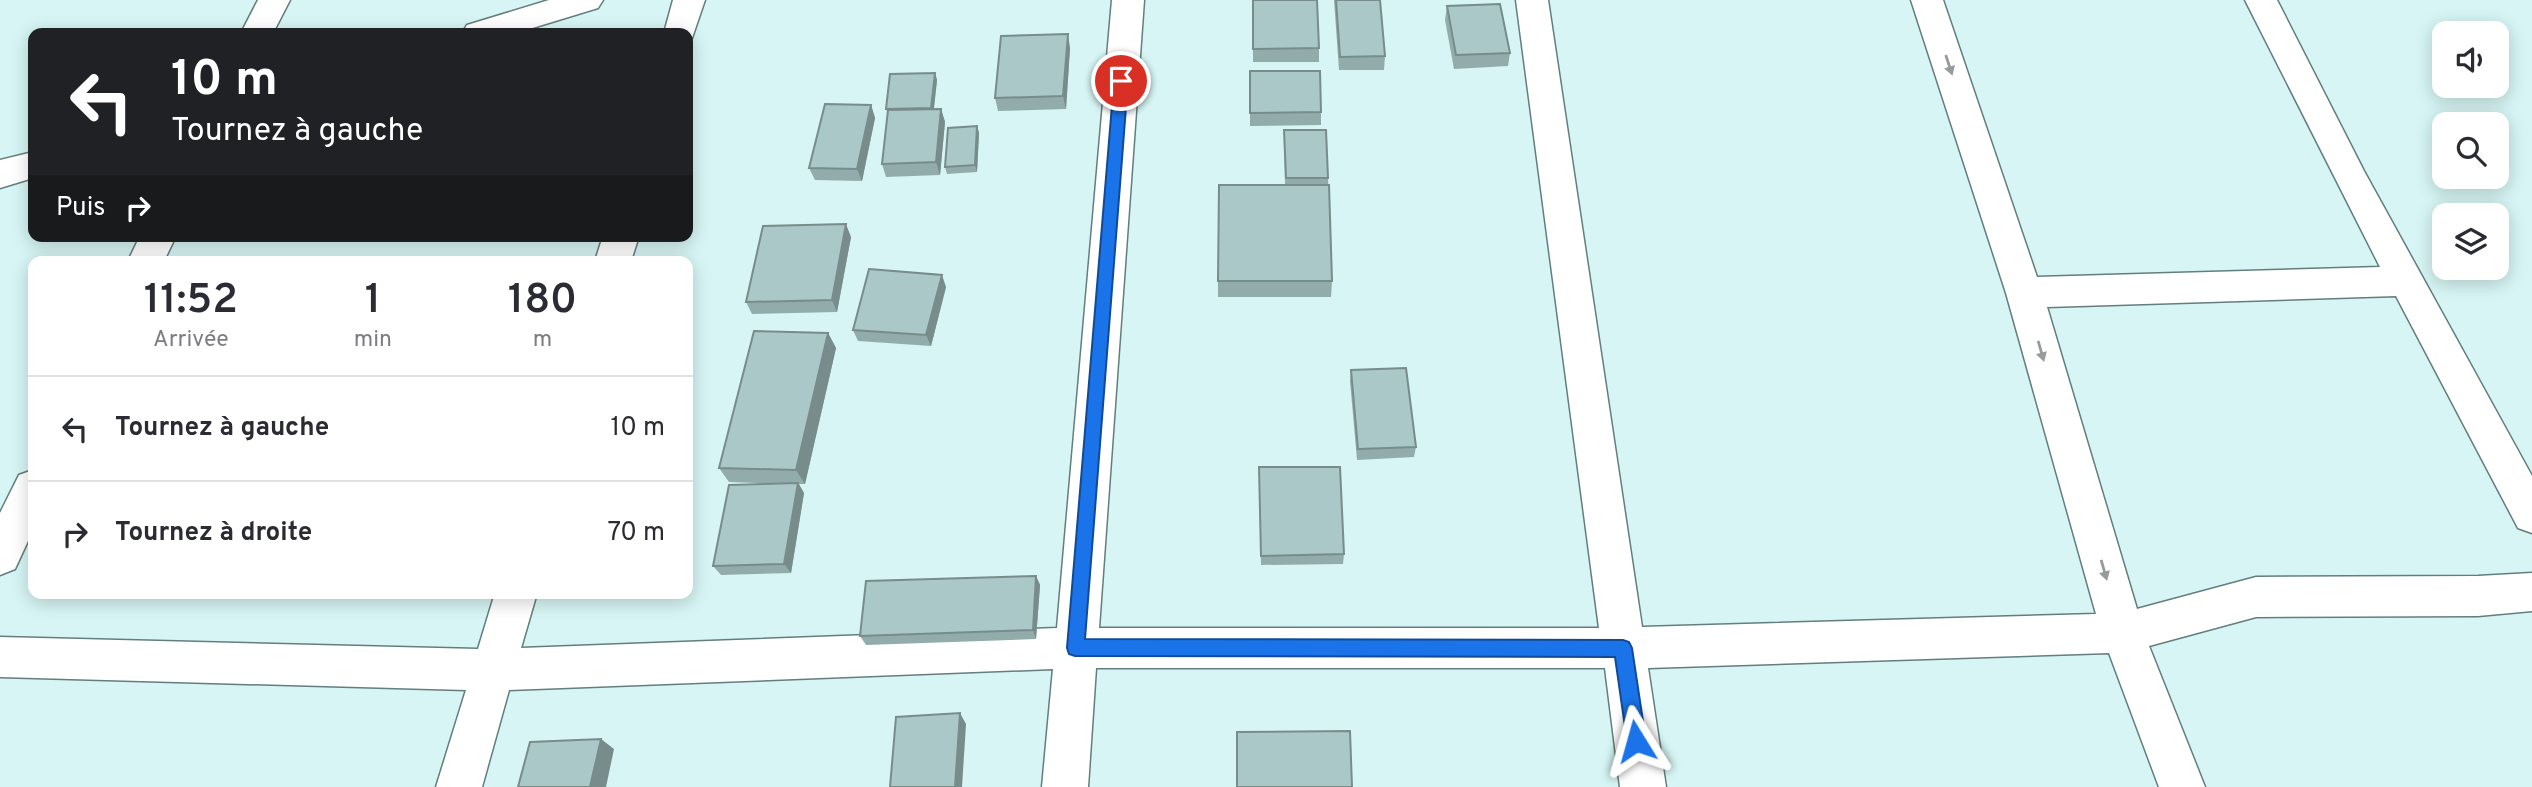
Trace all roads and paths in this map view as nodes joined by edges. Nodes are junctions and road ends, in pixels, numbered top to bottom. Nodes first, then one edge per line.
1 (274, 0) edge
2 (587, 0) edge
3 (690, 0) edge
4 (1128, 0) edge
5 (1532, 0) edge
6 (1927, 0) edge
7 (2261, 0) edge
8 (260, 28) edge
9 (495, 28) edge
10 (682, 28) edge
11 (28, 166) edge
12 (0, 174) edge
13 (2406, 281) junction
14 (2024, 293) junction
15 (28, 498) edge
16 (2532, 515) edge
17 (0, 556) edge
18 (2532, 592) edge
19 (514, 599) edge
20 (2123, 634) junction
21 (1075, 648) junction
22 (1623, 648) junction
23 (0, 657) edge
24 (494, 670) junction
25 (459, 787) edge
26 (1065, 787) edge
27 (1643, 787) edge
28 (2182, 787) edge

1 - 8 street
2 - 9 street
3 - 10 street
4 - 21 street
5 - 22 street
6 -> 14 street
7 - 13 street
11 - 12 street
13 - 14 street
13 - 16 street
14 -> 20 street
15 - 17 street
18 - 20 street
19 - 24 street
20 - 22 street
20 - 28 street
21 - 22 street
21 - 24 street
21 - 26 street
22 - 27 street
23 - 24 street
24 - 25 street

